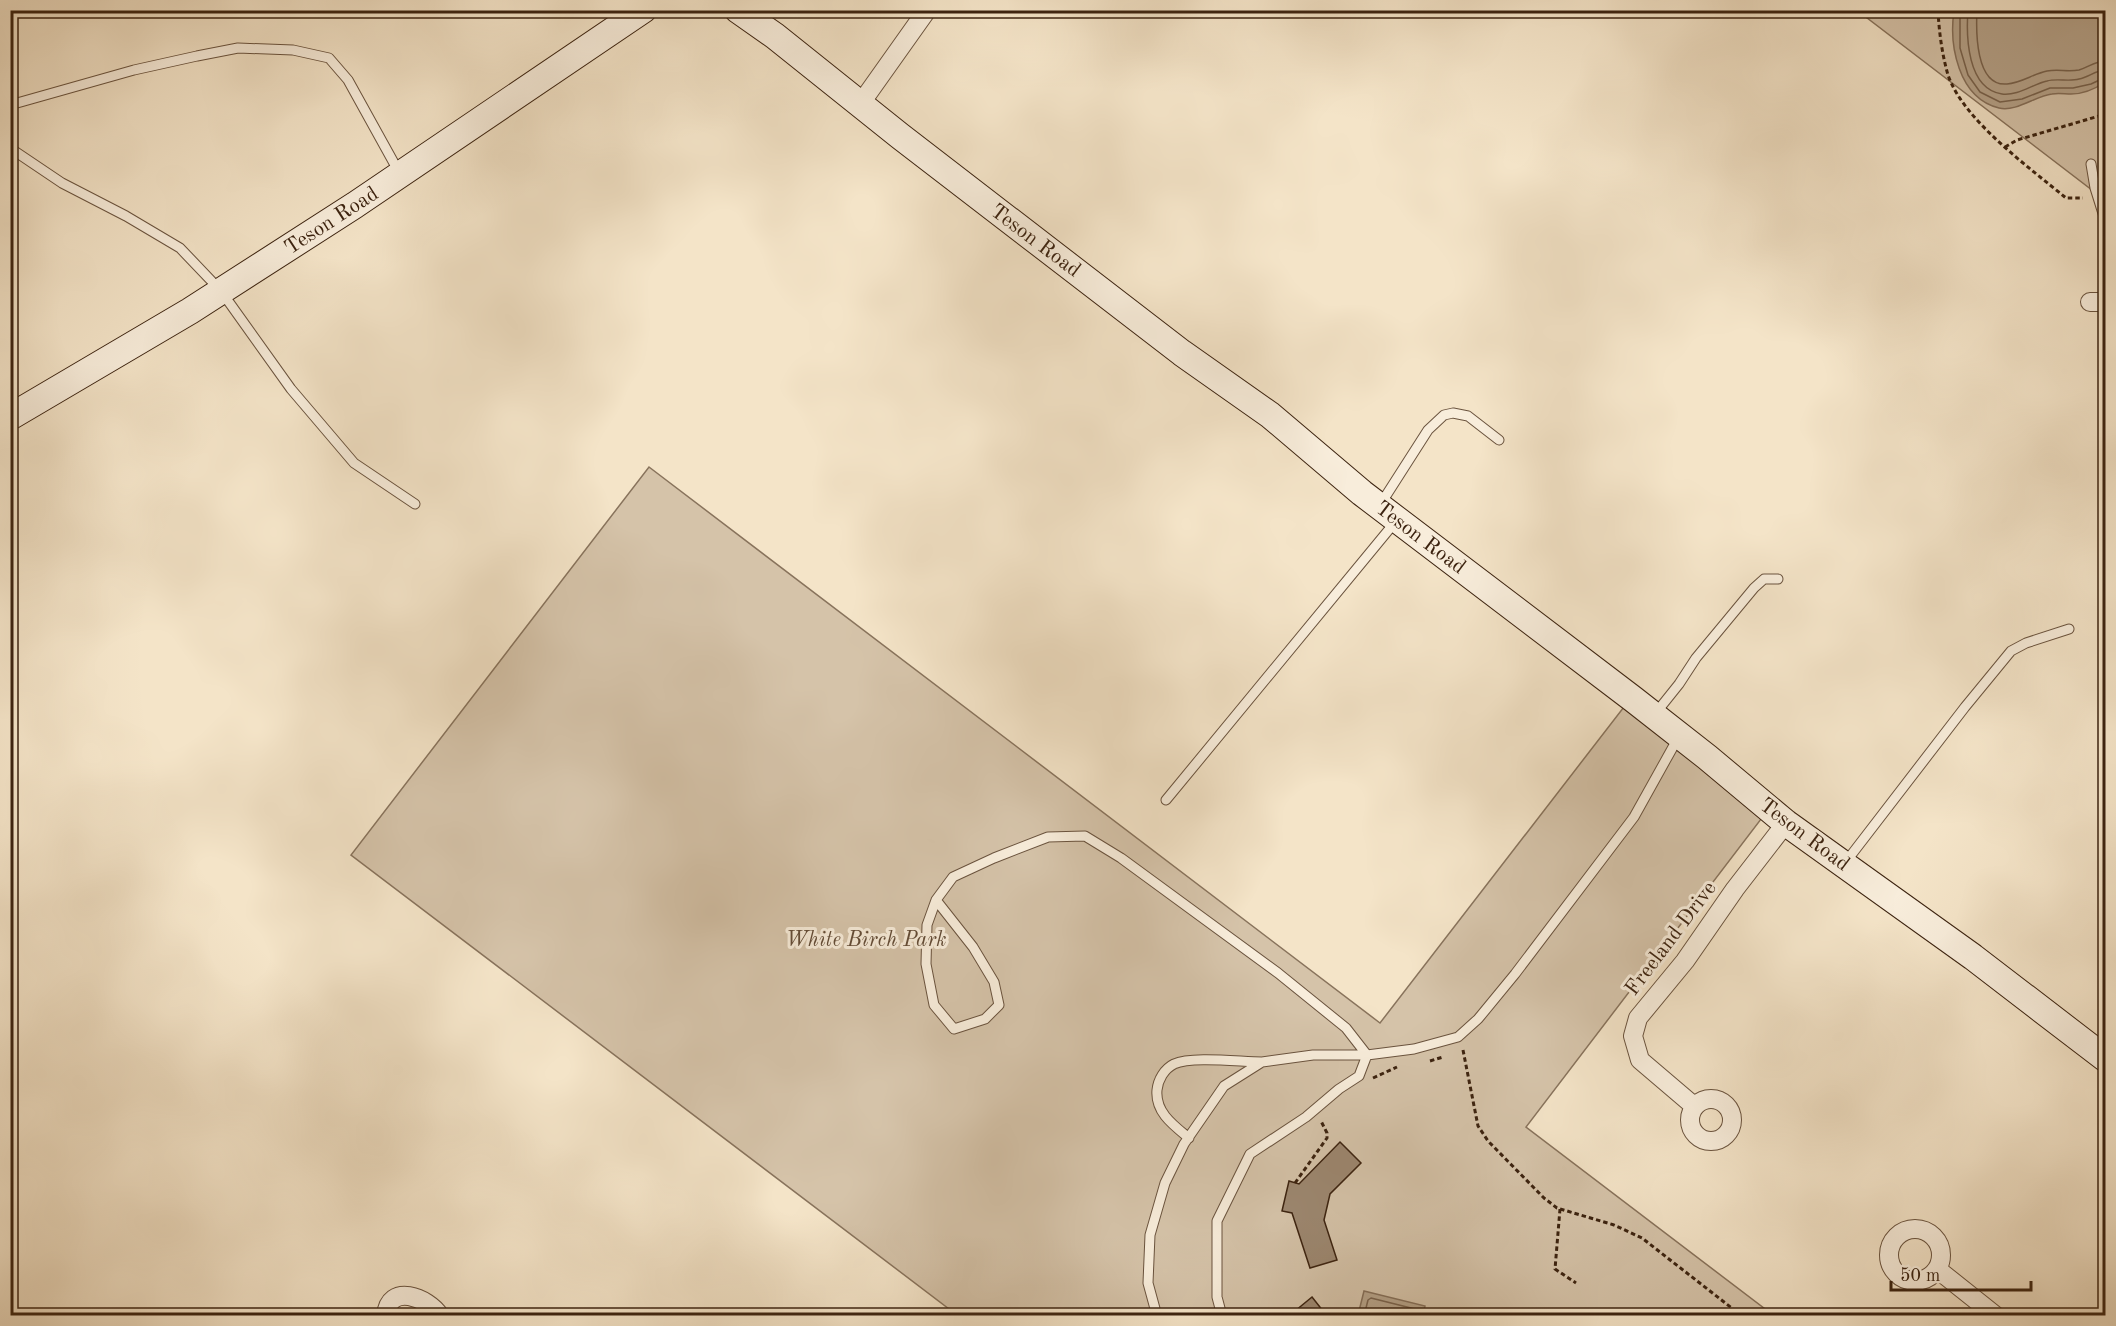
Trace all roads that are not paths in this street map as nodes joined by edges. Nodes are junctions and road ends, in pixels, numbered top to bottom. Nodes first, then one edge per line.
1 (643, 10) edge
2 (738, 10) edge
3 (927, 10) edge
4 (861, 103) junction
5 (10, 105) edge
6 (10, 148) edge
7 (2091, 164) dead end
8 (400, 174) junction
9 (2106, 223) edge
10 (220, 291) junction
11 (10, 417) edge
12 (1499, 440) dead end
13 (415, 504) dead end
14 (1389, 512) junction
15 (1778, 579) dead end
16 (2069, 629) dead end
17 (1654, 716) junction
18 (1679, 736) junction
19 (1166, 800) dead end
20 (1786, 823) junction
21 (1844, 864) junction
22 (936, 900) junction
23 (1366, 1055) junction
24 (2106, 1059) edge
25 (1263, 1062) junction
26 (1694, 1106) dead end
27 (1189, 1138) junction
28 (1937, 1269) dead end
29 (386, 1316) edge
30 (440, 1316) edge
31 (1157, 1316) edge
32 (1222, 1316) edge
33 (1996, 1316) edge

1 - 8 street, Teson Road
2 - 4 street, Teson Road
3 - 4 street
4 - 14 street, Teson Road
5 - 8 lane
6 - 10 lane
7 - 9 lane
8 - 10 street, Teson Road
10 - 11 street, Teson Road
10 - 13 lane
12 - 14 lane
14 - 17 street, Teson Road
14 - 19 lane
15 - 17 lane
16 - 21 lane
17 - 18 street, Teson Road
18 - 20 street, Teson Road
18 - 23 lane
20 - 21 street, Teson Road
20 - 26 street, Freeland Drive
21 - 24 street, Teson Road
22 - 22 lane
22 - 23 lane
23 - 25 lane
23 - 32 lane
25 - 27 lane
25 - 27 lane
27 - 31 lane
28 - 33 street
29 - 30 street

